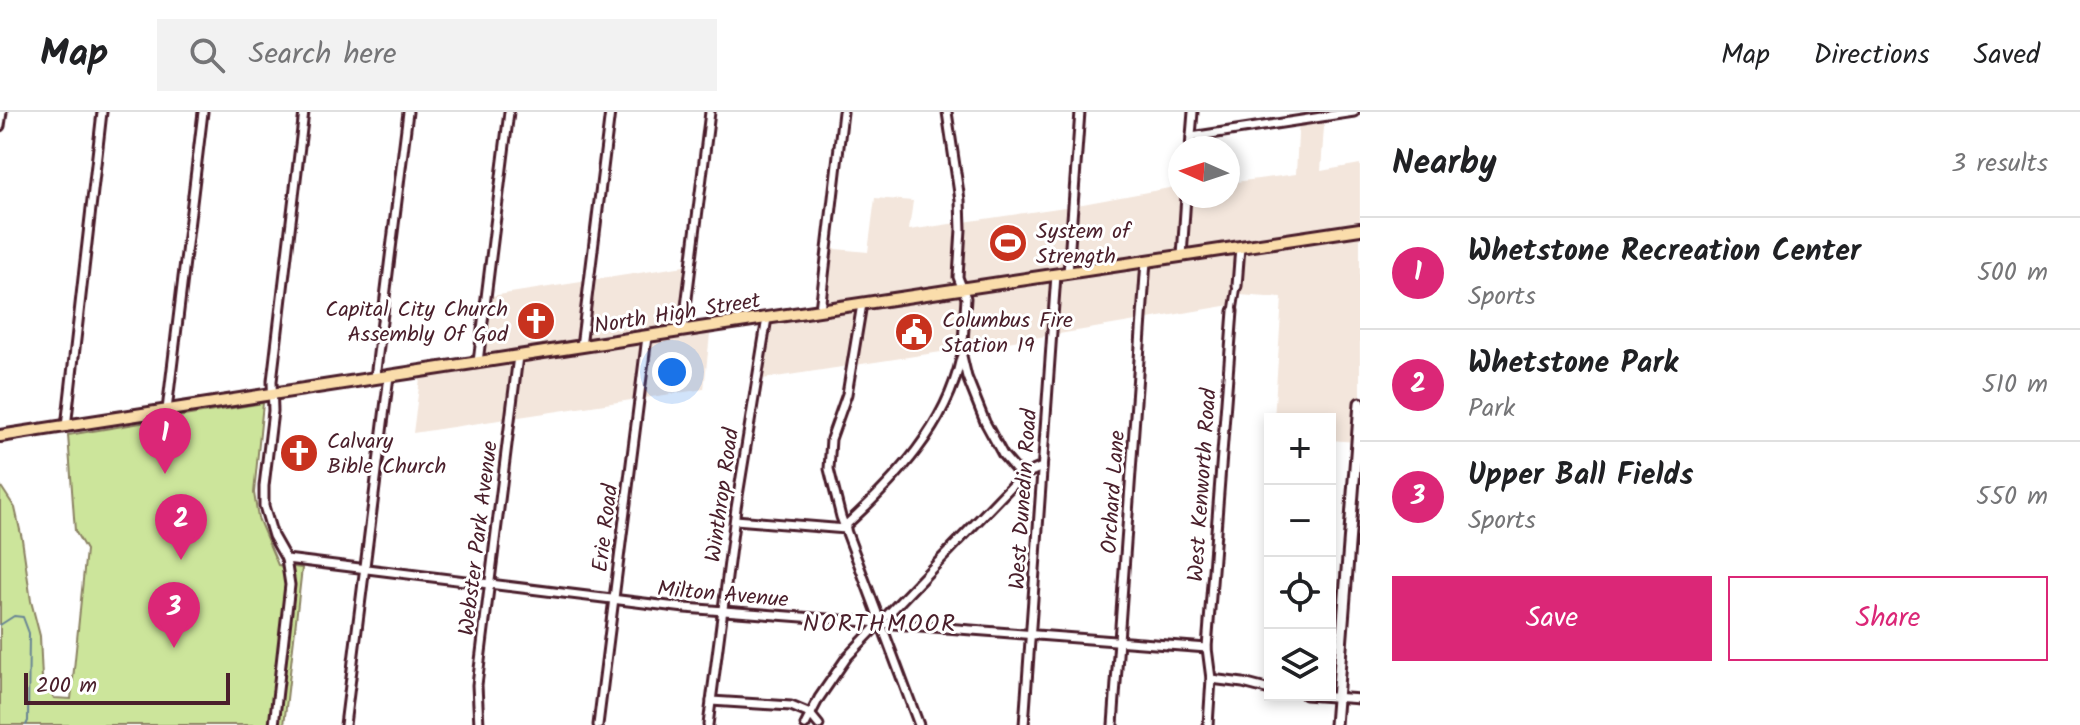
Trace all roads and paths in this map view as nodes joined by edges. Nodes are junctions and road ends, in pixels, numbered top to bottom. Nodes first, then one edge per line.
1 (2, 112) edge
2 (102, 112) edge
3 (203, 112) edge
4 (304, 112) edge
5 (408, 112) edge
6 (509, 112) edge
7 (610, 112) edge
8 (710, 112) edge
9 (843, 112) edge
10 (947, 112) edge
11 (1080, 112) edge
12 (1193, 112) edge
13 (1354, 112) edge
14 (0, 126) edge
15 (1191, 136) edge
16 (1198, 136) edge
17 (1185, 208) edge
18 (1360, 229) edge
19 (1240, 247) junction
20 (1182, 256) junction
21 (1146, 261) junction
22 (1068, 273) junction
23 (1056, 275) junction
24 (1237, 286) joint
25 (962, 289) junction
26 (862, 304) junction
27 (820, 310) junction
28 (1233, 311) joint
29 (767, 318) junction
30 (683, 331) junction
31 (647, 337) junction
32 (581, 347) junction
33 (518, 356) junction
34 (962, 356) junction
35 (478, 362) junction
36 (389, 376) junction
37 (375, 378) junction
38 (272, 394) junction
39 (1360, 403) edge
40 (167, 410) junction
41 (1359, 424) edge
42 (66, 427) junction
43 (0, 436) edge
44 (1042, 467) junction
45 (1021, 476) junction
46 (735, 520) junction
47 (845, 527) junction
48 (286, 559) junction
49 (365, 568) junction
50 (489, 584) junction
51 (613, 599) junction
52 (722, 611) junction
53 (880, 623) junction
54 (1031, 635) junction
55 (1119, 641) junction
56 (1207, 648) junction
57 (1211, 679) junction
58 (1264, 688) edge
59 (1337, 697) junction
60 (1360, 699) edge
61 (711, 701) junction
62 (810, 714) junction
63 (274, 725) edge
64 (345, 725) edge
65 (479, 725) edge
66 (598, 725) edge
67 (708, 725) edge
68 (805, 725) edge
69 (819, 725) edge
70 (919, 725) edge
71 (1024, 725) edge
72 (1113, 725) edge
73 (1208, 725) edge
74 (1335, 725) edge

1 - 14 street
2 - 42 street
3 - 40 street
4 - 38 street
5 - 37 street
6 - 35 street
7 - 32 street
8 - 30 street
9 - 27 street
10 - 25 street
11 - 22 street
12 - 15 street
13 - 16 street
17 - 20 street
18 - 19 main road, North High Street
19 - 20 main road, North High Street
19 - 24 street, West Kenworth Road
20 - 21 main road, North High Street
21 - 22 main road, North High Street
21 - 55 street, Orchard Lane
22 - 23 main road, North High Street
23 - 25 main road, North High Street
23 - 44 street, West Dunedin Road
24 - 28 street, West Kenworth Road
25 - 26 main road, North High Street
25 - 34 street
26 - 27 main road, North High Street
26 - 47 street
27 - 29 main road, North High Street
28 - 56 street, West Kenworth Road
29 - 30 main road, North High Street
29 - 46 street, Winthrop Road
30 - 31 main road, North High Street
31 - 32 main road, North High Street
31 - 51 street, Erie Road
32 - 33 main road, North High Street
33 - 35 main road, North High Street
33 - 50 street, Webster Park Avenue
34 - 45 street
34 - 47 street
35 - 36 main road, North High Street
36 - 37 main road, North High Street
36 - 49 street
37 - 38 main road, North High Street
38 - 40 main road, North High Street
38 - 48 street
39 - 41 main road
40 - 42 main road, North High Street
41 - 59 main road
42 - 43 main road, North High Street
44 - 45 street
44 - 54 street, West Dunedin Road
45 - 53 street
46 - 47 street
46 - 52 street, Winthrop Road
47 - 53 street
48 - 49 street, Milton Avenue
48 - 63 street
49 - 50 street, Milton Avenue
49 - 64 street
50 - 51 street, Milton Avenue
50 - 65 street, Webster Park Avenue
51 - 52 street, Milton Avenue
51 - 66 street, Erie Road
52 - 53 street, Milton Avenue
52 - 61 street, Winthrop Road
53 - 54 street, Milton Avenue
53 - 62 street
53 - 70 street
54 - 55 street, Milton Avenue
54 - 71 street, West Dunedin Road
55 - 56 street, Milton Avenue
55 - 72 street, Orchard Lane
56 - 57 street, West Kenworth Road
57 - 58 street
57 - 73 street, West Kenworth Road
59 - 60 street
59 - 74 main road
61 - 62 street
61 - 67 street, Winthrop Road
62 - 68 street
62 - 69 street

